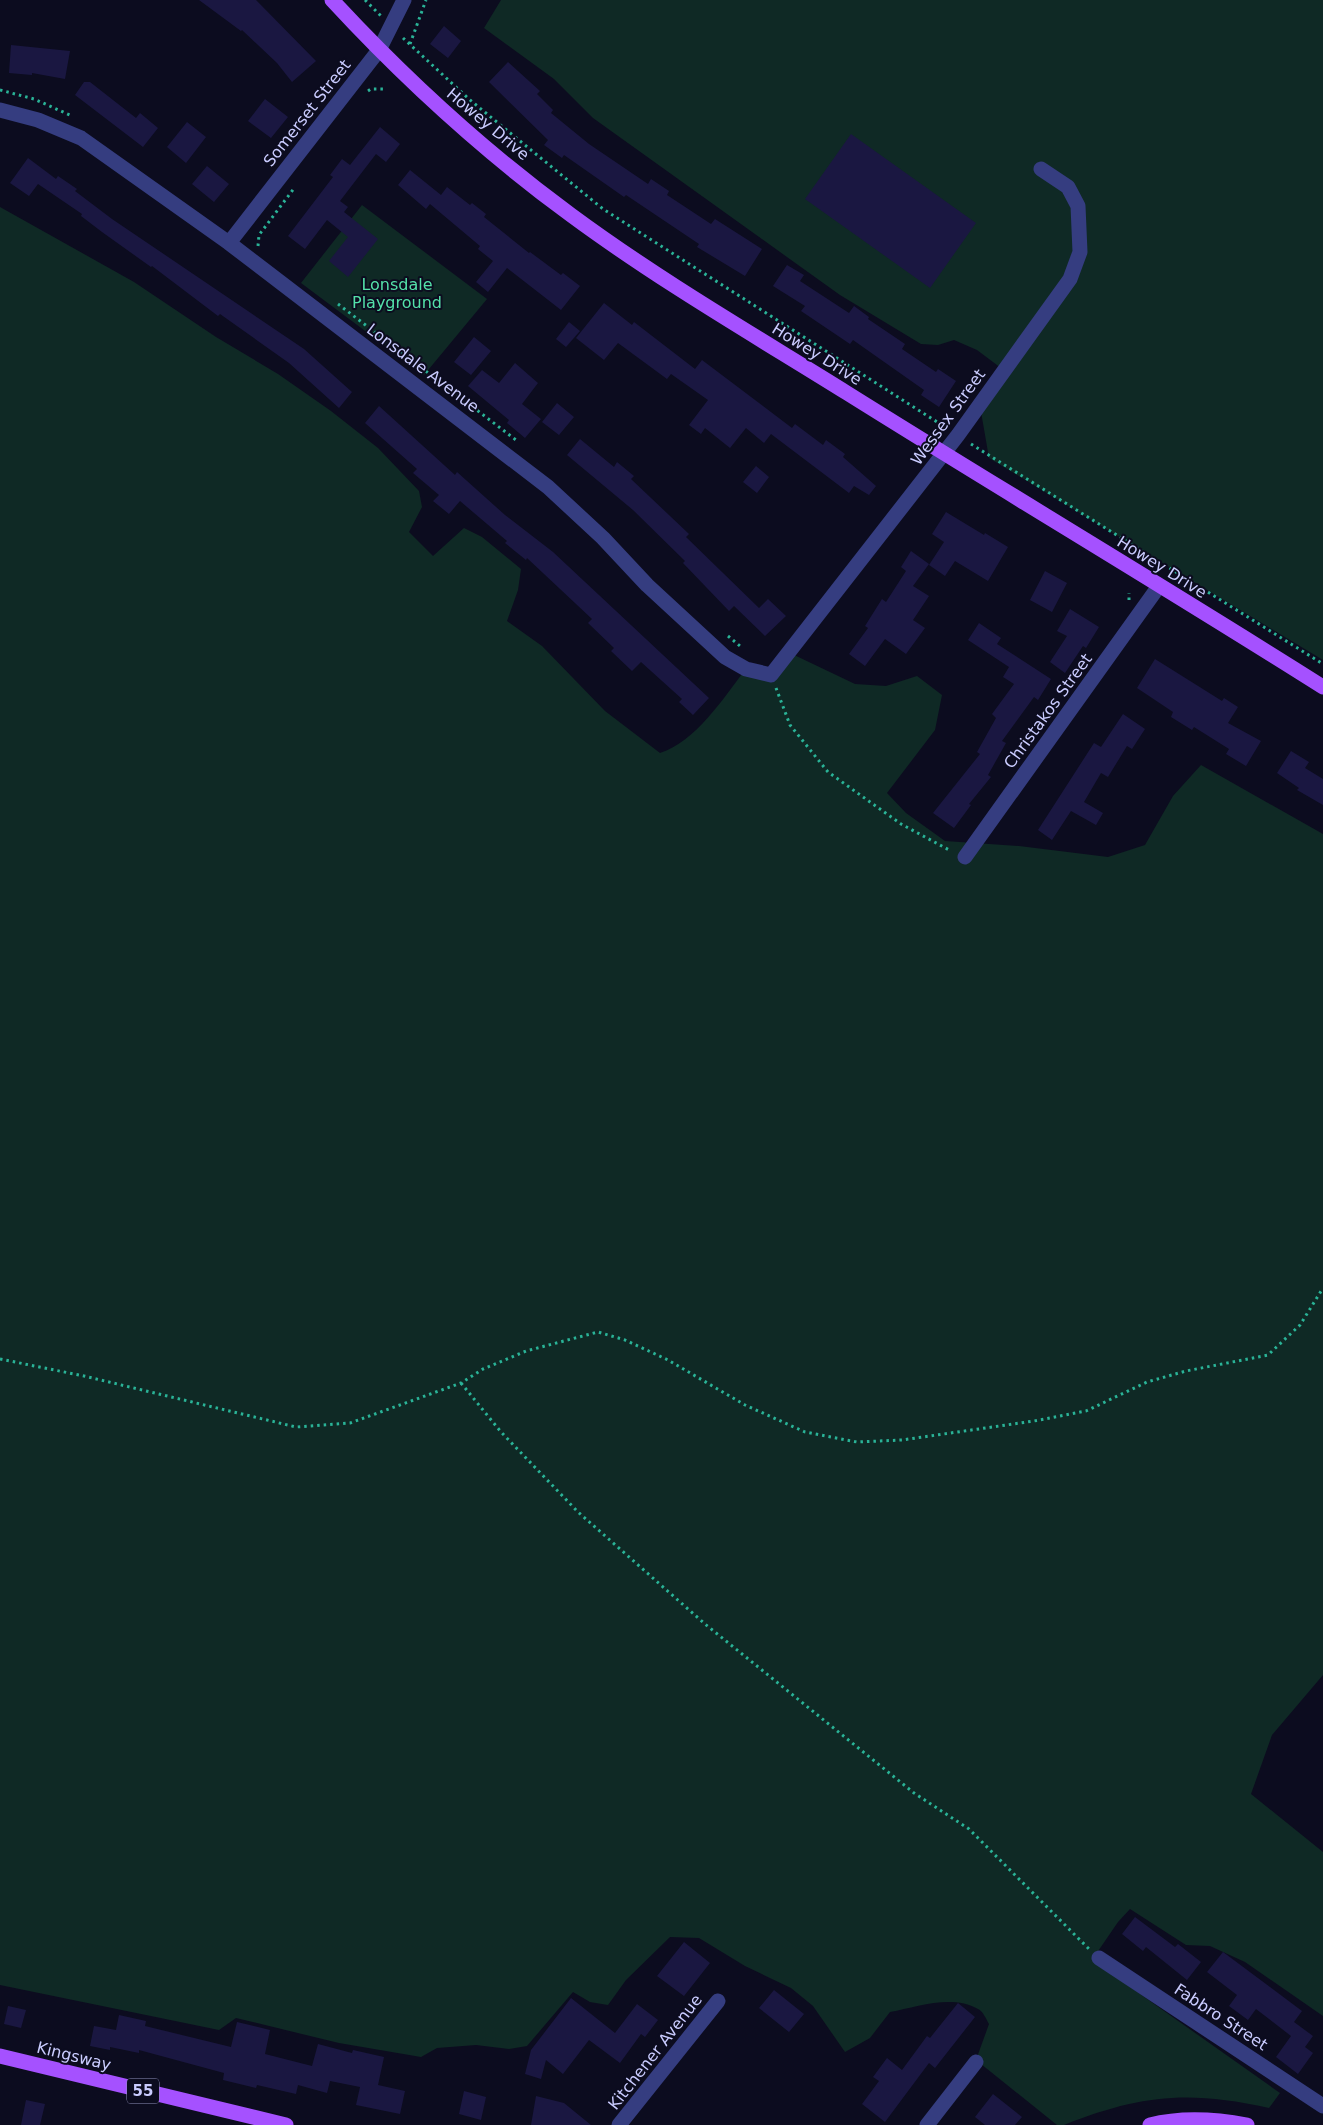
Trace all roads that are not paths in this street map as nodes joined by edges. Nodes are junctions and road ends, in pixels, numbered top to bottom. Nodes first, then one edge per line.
1 (332, 0) edge
2 (404, 0) edge
3 (379, 50) junction
4 (0, 110) edge
5 (1041, 169) dead end
6 (229, 243) junction
7 (944, 453) junction
8 (1159, 586) junction
9 (771, 675) joint
10 (1323, 687) edge
11 (965, 857) road end
12 (1099, 1958) road end
13 (718, 2001) dead end
14 (0, 2056) edge
15 (976, 2062) dead end
16 (1323, 2106) edge
17 (286, 2125) edge
18 (619, 2125) edge
19 (927, 2125) edge
20 (1150, 2125) edge
21 (1247, 2125) edge

1 - 3 main road, Howey Drive
2 - 3 street, Somerset Street
3 - 6 street, Somerset Street
3 - 7 main road, Howey Drive
4 - 6 street, Lonsdale Avenue
5 - 7 street, Wessex Street
6 - 9 street, Lonsdale Avenue
7 - 8 main road, Howey Drive
7 - 9 street, Wessex Street
8 - 10 main road, Howey Drive
8 - 11 street, Christakos Street
12 - 16 street, Fabbro Street
13 - 18 street, Kitchener Avenue
14 - 17 main road, Kingsway / 55
15 - 19 street
20 - 21 main road

